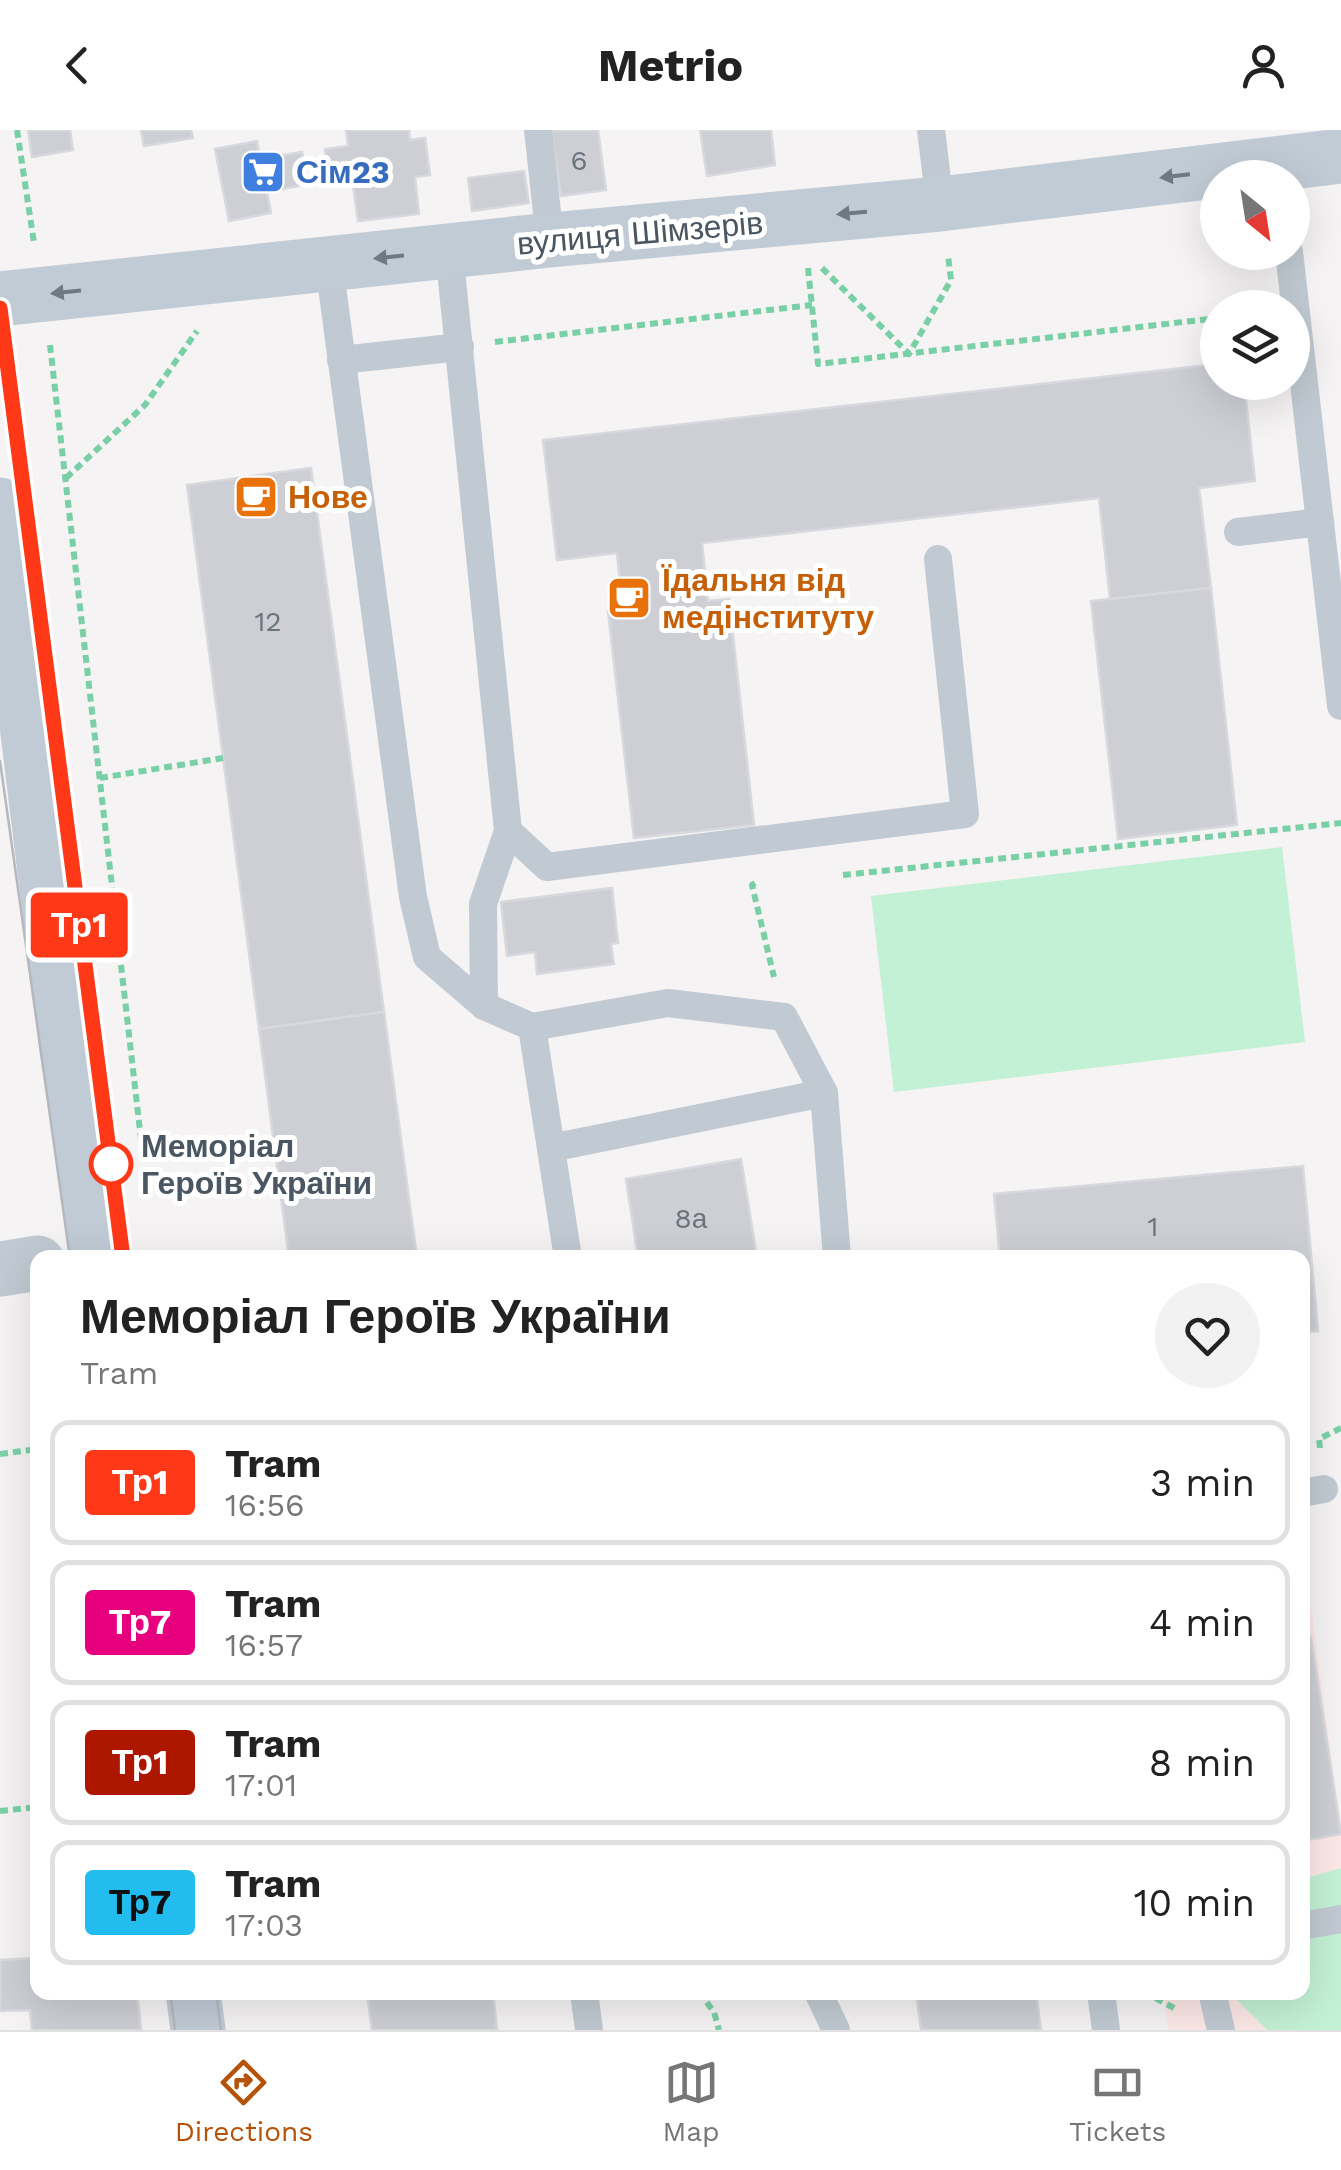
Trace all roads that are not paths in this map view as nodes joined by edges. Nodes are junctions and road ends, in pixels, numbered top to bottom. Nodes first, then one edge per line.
1 (538, 130) edge
2 (931, 130) edge
3 (1341, 156) edge
4 (1310, 164) edge
5 (1200, 179) edge
6 (940, 204) junction
7 (550, 240) junction
8 (449, 251) junction
9 (329, 264) junction
10 (1291, 270) edge
11 (21, 297) edge
12 (460, 346) junction
13 (341, 360) junction
14 (0, 505) edge
15 (1320, 522) junction
16 (1238, 532) dead end
17 (938, 559) dead end
18 (1341, 706) edge
19 (508, 832) junction
20 (484, 1006) junction
21 (532, 1027) junction
22 (824, 1093) junction
23 (551, 1148) junction
24 (92, 1250) edge
25 (567, 1250) edge
26 (837, 1250) edge
27 (30, 1265) edge
28 (0, 1268) edge
29 (1341, 1920) edge
30 (1310, 1925) edge
31 (195, 2000) edge
32 (585, 2000) edge
33 (822, 2000) edge
34 (1103, 2000) edge
35 (1214, 2000) edge
36 (198, 2030) edge
37 (589, 2030) edge
38 (836, 2030) edge
39 (1106, 2030) edge
40 (1221, 2030) edge

1 - 7 lane
2 - 6 lane
3 - 4 street, вулиця Шімзерів
5 -> 6 street, вулиця Шімзерів
6 -> 7 street, вулиця Шімзерів
7 - 8 street, вулиця Шімзерів
8 -> 9 street, вулиця Шімзерів
8 - 12 lane
9 -> 11 street, вулиця Шімзерів
9 - 13 lane
10 - 15 lane
12 - 13 lane
12 - 19 lane
13 - 20 lane
14 - 24 street
15 - 16 lane
15 - 18 lane
17 - 19 lane
19 - 20 lane
20 - 21 lane
21 - 22 lane
21 - 23 lane
22 - 23 lane
22 - 26 lane
23 - 25 lane
27 - 28 street
29 - 30 lane
31 - 36 street
32 - 37 lane
33 - 38 lane
34 - 39 lane
35 - 40 lane

